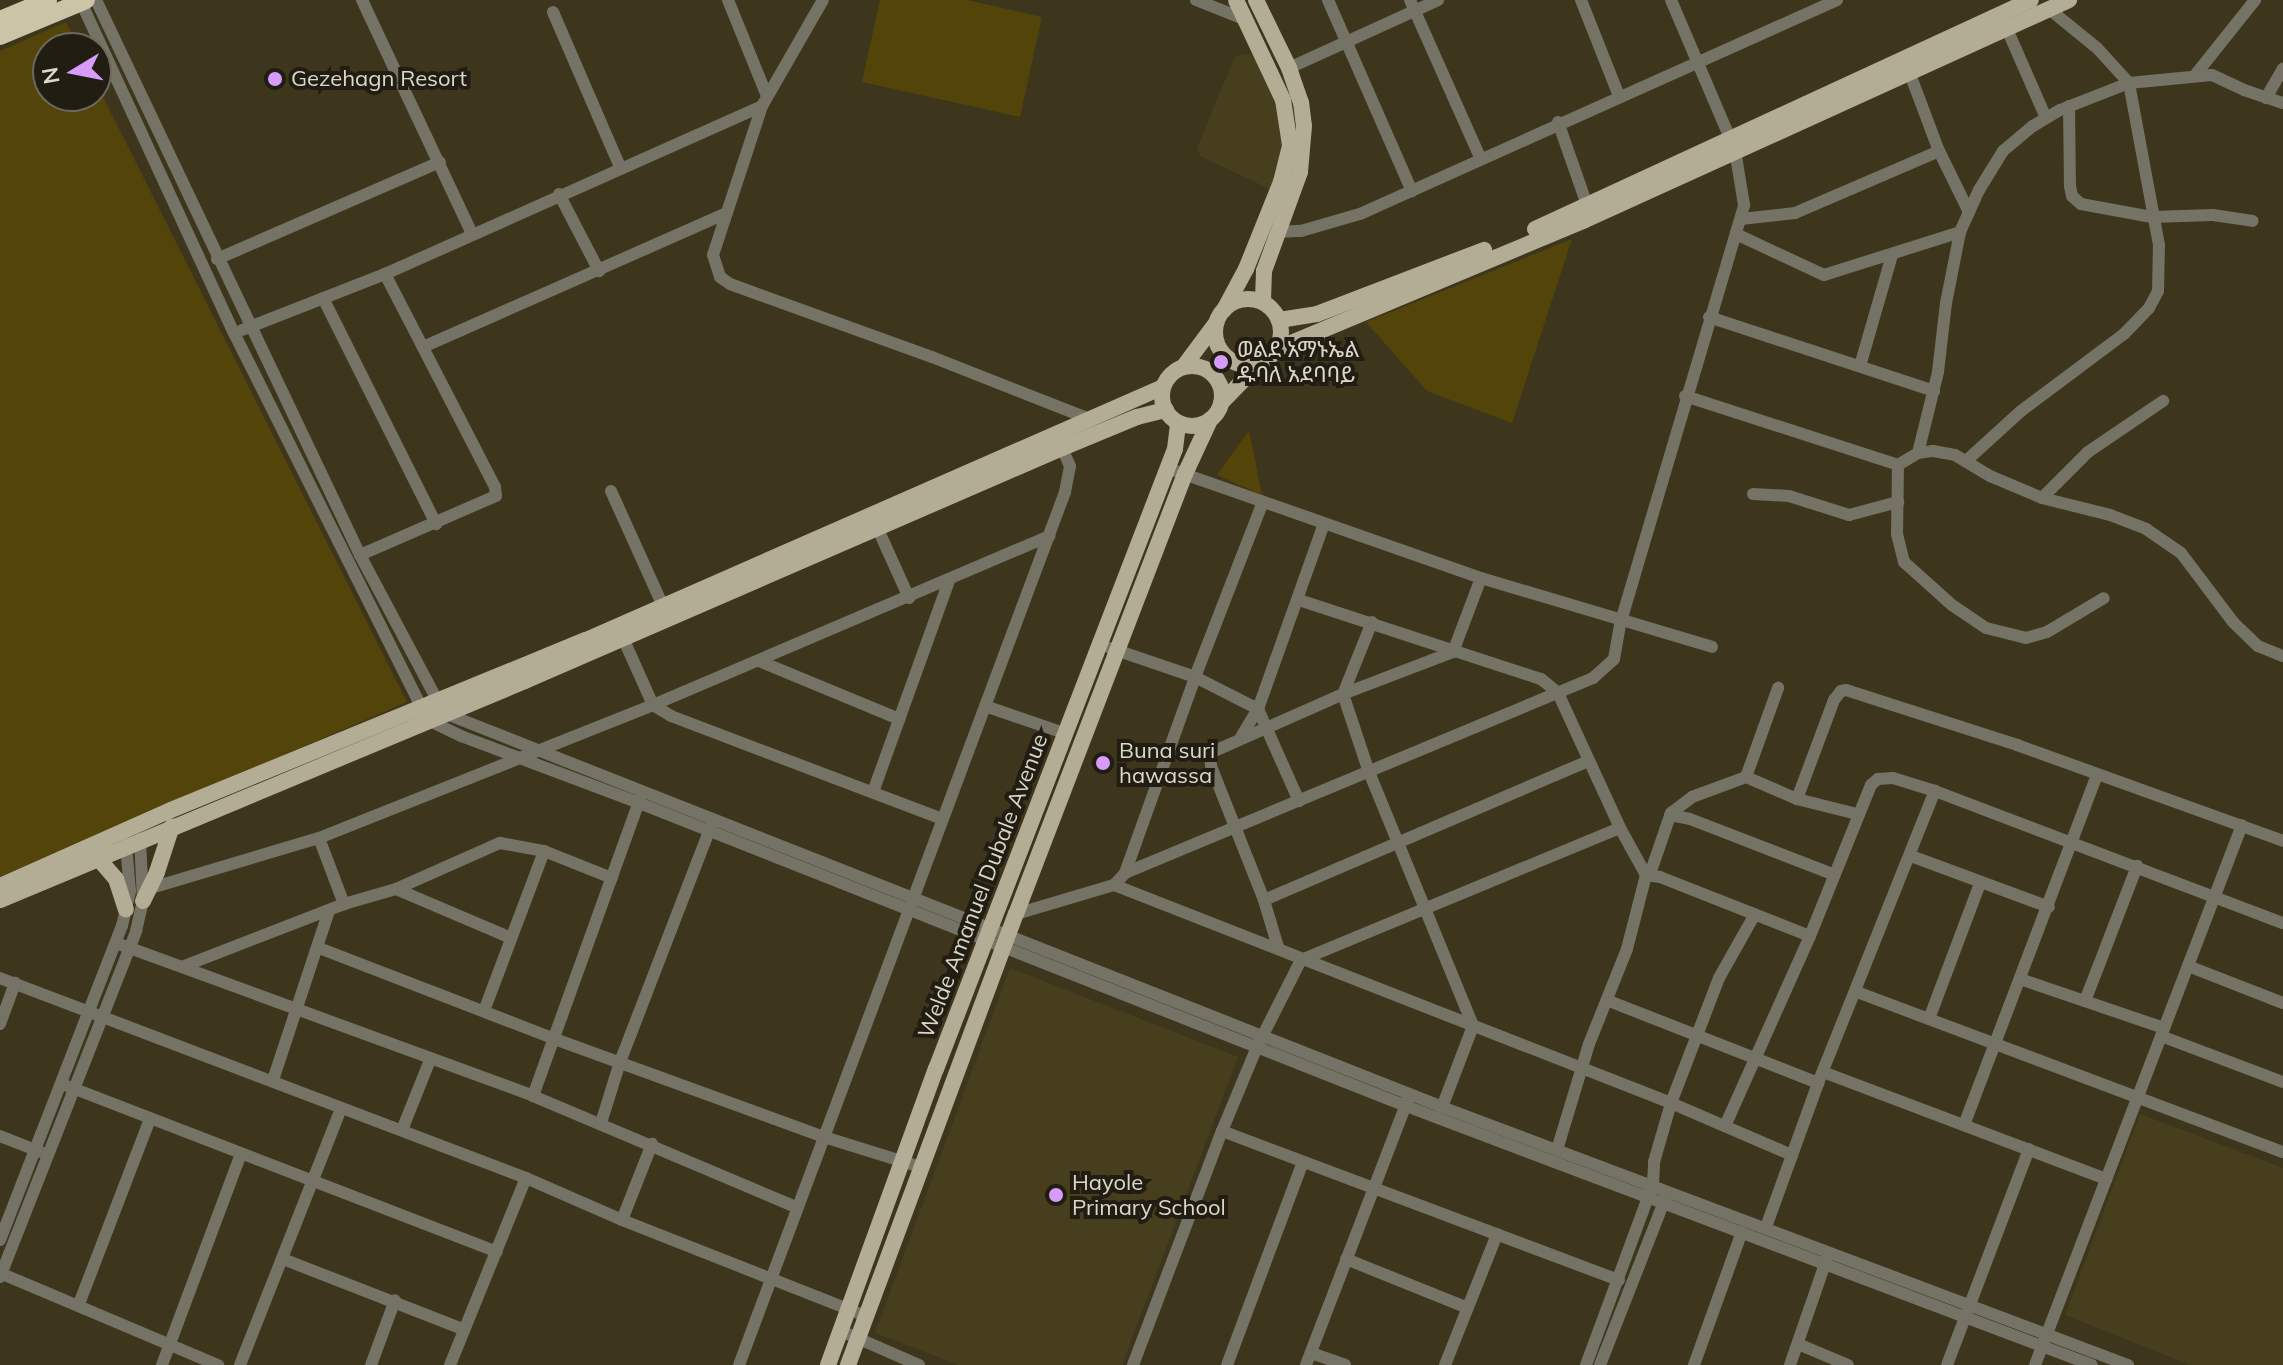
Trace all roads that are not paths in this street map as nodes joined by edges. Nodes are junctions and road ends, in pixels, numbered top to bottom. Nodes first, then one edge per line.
1 (48, 0) edge
2 (362, 0) edge
3 (728, 0) edge
4 (823, 0) edge
5 (1196, 0) edge
6 (1236, 0) edge
7 (1256, 0) edge
8 (1328, 0) edge
9 (1438, 0) edge
10 (1581, 0) edge
11 (1671, 0) edge
12 (1837, 0) edge
13 (2031, 0) edge
14 (2069, 0) edge
15 (2255, 0) edge
16 (86, 1) edge
17 (1412, 5) edge
18 (2049, 9) junction
19 (553, 12) dead end
20 (1244, 19) junction
21 (0, 20) edge
22 (2007, 29) junction
23 (0, 36) edge
24 (1347, 43) junction
25 (1699, 62) junction
26 (2283, 68) edge
27 (1910, 74) junction
28 (2196, 74) junction
29 (1287, 79) junction
30 (2129, 83) junction
31 (1619, 96) junction
32 (2266, 98) junction
33 (764, 101) junction
34 (2283, 103) edge
35 (2069, 106) junction
36 (2046, 118) junction
37 (1558, 122) junction
38 (1732, 144) junction
39 (1939, 151) junction
40 (1480, 157) junction
41 (440, 162) junction
42 (620, 167) junction
43 (1412, 191) junction
44 (559, 194) junction
45 (1969, 212) junction
46 (1585, 213) junction
47 (725, 214) junction
48 (2152, 217) junction
49 (1741, 219) junction
50 (2253, 221) dead end
51 (1279, 232) junction
52 (1960, 232) junction
53 (472, 234) junction
54 (1736, 234) junction
55 (1892, 255) junction
56 (217, 259) junction
57 (599, 271) junction
58 (385, 274) junction
59 (323, 298) junction
60 (1263, 302) junction
61 (1220, 316) junction
62 (1709, 317) junction
63 (1279, 320) junction
64 (249, 327) junction
65 (234, 333) junction
66 (423, 347) junction
67 (1277, 349) junction
68 (1259, 364) junction
69 (1184, 366) junction
70 (1860, 366) junction
71 (1163, 387) junction
72 (1934, 391) junction
73 (1685, 396) junction
74 (2163, 401) dead end
75 (1221, 403) junction
76 (1166, 410) junction
77 (1089, 419) junction
78 (1210, 420) junction
79 (1178, 423) junction
80 (1062, 448) junction
81 (1918, 453) junction
82 (1966, 461) junction
83 (1898, 465) junction
84 (1167, 468) junction
85 (1185, 474) junction
86 (611, 491) dead end
87 (1753, 494) dead end
88 (2042, 498) junction
89 (1263, 502) junction
90 (1898, 502) junction
91 (436, 524) junction
92 (1324, 524) junction
93 (877, 527) junction
94 (1049, 536) junction
95 (360, 555) junction
96 (1481, 578) junction
97 (949, 581) junction
98 (909, 598) junction
99 (2104, 598) dead end
100 (1299, 600) junction
101 (663, 606) junction
102 (1621, 621) junction
103 (1372, 622) junction
104 (623, 638) junction
105 (1100, 645) junction
106 (1712, 647) dead end
107 (1117, 651) junction
108 (1453, 652) junction
109 (2283, 656) edge
110 (759, 661) junction
111 (1195, 677) junction
112 (1778, 688) dead end
113 (1558, 693) junction
114 (1343, 694) junction
115 (653, 705) junction
116 (985, 706) junction
117 (1258, 709) junction
118 (433, 712) junction
119 (899, 719) junction
120 (1266, 726) junction
121 (1064, 733) junction
122 (1241, 737) junction
123 (537, 752) junction
124 (521, 758) junction
125 (1589, 761) junction
126 (1369, 772) junction
127 (2097, 774) junction
128 (1746, 777) junction
129 (1935, 791) junction
130 (873, 792) junction
131 (640, 798) junction
132 (1797, 799) junction
133 (1299, 801) junction
134 (1047, 809) junction
135 (1857, 814) junction
136 (1670, 815) junction
137 (942, 819) junction
138 (2242, 825) junction
139 (172, 826) junction
140 (711, 827) junction
141 (1620, 828) junction
142 (1236, 829) junction
143 (319, 838) junction
144 (1397, 840) junction
145 (2074, 841) junction
146 (2283, 841) edge
147 (133, 842) junction
148 (544, 851) junction
149 (1911, 856) junction
150 (97, 857) junction
151 (2137, 866) junction
152 (1125, 873) junction
153 (1648, 874) junction
154 (1835, 875) junction
155 (612, 878) junction
156 (1980, 883) junction
157 (1114, 885) junction
158 (0, 886) edge
159 (396, 889) junction
160 (147, 895) junction
161 (2215, 897) junction
162 (0, 900) edge
163 (1264, 900) junction
164 (344, 904) junction
165 (909, 904) junction
166 (1425, 907) junction
167 (2049, 907) junction
168 (126, 909) junction
169 (329, 911) junction
170 (1016, 914) junction
171 (1755, 914) junction
172 (2283, 923) edge
173 (1810, 936) junction
174 (511, 938) junction
175 (997, 939) junction
176 (116, 943) junction
177 (1278, 947) junction
178 (130, 948) junction
179 (319, 948) junction
180 (1301, 960) junction
181 (184, 966) junction
182 (2188, 966) junction
183 (0, 978) edge
184 (2020, 979) junction
185 (15, 983) junction
186 (1857, 992) junction
187 (1609, 1001) junction
188 (2085, 1001) junction
189 (2283, 1003) edge
190 (298, 1010) junction
191 (484, 1011) junction
192 (88, 1013) junction
193 (102, 1017) junction
194 (1929, 1019) junction
195 (0, 1024) edge
196 (1473, 1026) junction
197 (2162, 1032) junction
198 (1697, 1034) junction
199 (552, 1038) junction
200 (1260, 1042) junction
201 (1995, 1044) junction
202 (1756, 1059) junction
203 (430, 1060) junction
204 (620, 1062) junction
205 (1581, 1069) junction
206 (1821, 1078) junction
207 (273, 1080) junction
208 (2283, 1082) edge
209 (68, 1086) junction
210 (533, 1096) junction
211 (2138, 1098) junction
212 (1408, 1100) junction
213 (1671, 1103) junction
214 (1442, 1107) junction
215 (341, 1108) junction
216 (150, 1119) junction
217 (601, 1123) junction
218 (1964, 1125) junction
219 (1725, 1126) junction
220 (402, 1130) junction
221 (1222, 1131) junction
222 (0, 1136) edge
223 (824, 1137) junction
224 (652, 1144) junction
225 (2029, 1149) junction
226 (1557, 1150) junction
227 (42, 1152) junction
228 (2283, 1152) edge
229 (241, 1154) junction
230 (1792, 1155) junction
231 (1302, 1164) junction
232 (913, 1165) junction
233 (526, 1178) junction
234 (2106, 1179) junction
235 (313, 1181) junction
236 (1373, 1188) junction
237 (1651, 1190) junction
238 (1666, 1196) junction
239 (796, 1207) junction
240 (622, 1220) junction
241 (1766, 1227) junction
242 (1742, 1232) junction
243 (1497, 1234) junction
244 (0, 1240) edge
245 (497, 1252) junction
246 (1828, 1257) junction
247 (283, 1259) junction
248 (1346, 1259) junction
249 (0, 1274) edge
250 (771, 1278) junction
251 (1619, 1280) junction
252 (395, 1300) junction
253 (79, 1304) junction
254 (1468, 1308) junction
255 (849, 1311) junction
256 (1970, 1312) junction
257 (866, 1316) junction
258 (463, 1329) junction
259 (841, 1331) junction
260 (858, 1337) junction
261 (2045, 1340) junction
262 (1798, 1344) junction
263 (170, 1345) junction
264 (1309, 1359) edge
265 (162, 1365) edge
266 (218, 1365) edge
267 (240, 1365) edge
268 (371, 1365) edge
269 (450, 1365) edge
270 (739, 1365) edge
271 (828, 1365) edge
272 (848, 1365) edge
273 (919, 1365) edge
274 (1134, 1365) edge
275 (1227, 1365) edge
276 (1345, 1365) edge
277 (1445, 1365) edge
278 (1586, 1365) edge
279 (1600, 1365) edge
280 (1694, 1365) edge
281 (1790, 1365) edge
282 (1848, 1365) edge
283 (1947, 1365) edge
284 (2035, 1365) edge
285 (2092, 1365) edge
286 (2128, 1365) edge

1 - 21 highway
2 - 41 street
3 - 33 street
4 - 33 street
5 - 20 street
6 - 20 main road
7 - 29 main road
8 - 24 street
9 - 17 street
10 - 31 street
11 - 25 street
12 - 25 street
13 - 38 main road
14 - 18 main road
15 - 28 street
16 - 23 highway
16 - 56 street
16 - 65 street
17 - 24 street
17 - 40 street
18 - 22 main road
18 - 30 street
19 - 42 street
20 - 29 main road
22 - 27 main road
22 - 36 street
24 - 29 street
24 - 43 street
25 - 31 street
25 - 38 street
26 - 32 street
27 - 38 main road
27 - 39 street
28 - 30 street
28 - 32 street
29 - 51 main road
29 - 61 main road
30 - 35 street
30 - 48 street
31 - 37 street
32 - 34 street
33 - 42 street
33 - 47 street
35 - 36 street
35 - 48 street
36 - 45 street
37 - 40 street
37 - 46 street
38 - 46 main road
38 - 49 street
39 - 45 street
39 - 49 street
40 - 43 street
41 - 53 street
41 - 56 street
42 - 44 street
43 - 51 street
44 - 53 street
44 - 57 street
45 - 52 street
46 - 63 main road
46 - 67 main road
47 - 57 street
47 - 77 street
48 - 50 street
48 - 82 street
49 - 54 street
51 - 60 main road
52 - 55 street
52 - 72 street
53 - 58 street
54 - 55 street
54 - 62 street
55 - 70 street
56 - 64 street
57 - 66 street
58 - 59 street
58 - 66 street
59 - 64 street
59 - 91 street
60 - 61 main road
60 - 63 main road
61 - 68 main road
61 - 69 main road
62 - 70 street
62 - 73 street
63 - 67 main road
64 - 65 street
64 - 95 street
65 - 118 street
66 - 91 street
67 - 68 main road
68 - 75 main road
69 - 71 main road
69 - 75 main road
70 - 72 street
71 - 76 main road
71 - 77 main road
72 - 81 street
73 - 83 street
73 - 102 street
74 - 88 street
75 - 78 main road
76 - 79 main road
76 - 80 main road
77 - 101 main road
78 - 79 main road
78 - 85 main road
79 - 84 main road, Welde Amanuel Dubale Avenue
80 - 93 main road
80 - 94 street
81 - 82 street
81 - 83 street
82 - 88 street
83 - 90 street
84 - 85 street
84 - 105 main road, Welde Amanuel Dubale Avenue
85 - 89 street
85 - 107 main road
86 - 101 street
87 - 90 street
88 - 109 street
89 - 92 street
89 - 111 street
90 - 99 street
91 - 95 street
92 - 96 street
92 - 100 street
93 - 98 street
93 - 104 main road
94 - 97 street
94 - 116 street
95 - 118 street
96 - 102 street
96 - 108 street
97 - 98 street
97 - 119 street
98 - 110 street
100 - 103 street
100 - 117 street
101 - 118 main road
102 - 106 street
102 - 113 street
103 - 108 street
103 - 114 street
104 - 115 street
104 - 118 main road
105 - 107 street
105 - 121 main road, Welde Amanuel Dubale Avenue
107 - 111 street
107 - 134 main road
108 - 113 street
108 - 114 street
110 - 115 street
110 - 119 street
111 - 117 street
111 - 152 street
112 - 128 street
113 - 125 street
113 - 126 street
114 - 120 street
114 - 126 street
115 - 123 street
115 - 130 street
116 - 121 street
116 - 137 street
117 - 120 street
117 - 122 street
118 - 123 street
118 - 124 street
118 - 139 main road
118 - 158 main road
119 - 130 street
120 - 122 street
120 - 133 street
121 - 134 main road, Welde Amanuel Dubale Avenue
122 - 142 street
123 - 124 street
123 - 131 street
124 - 131 street
124 - 143 street
125 - 141 street
125 - 144 street
126 - 133 street
126 - 144 street
127 - 132 street
127 - 138 street
127 - 145 street
128 - 132 street
128 - 136 street
129 - 135 street
129 - 145 street
129 - 149 street
130 - 137 street
131 - 140 street
131 - 155 street
132 - 135 street
133 - 142 street
134 - 170 main road
134 - 175 main road, Welde Amanuel Dubale Avenue
135 - 154 street
136 - 153 street
136 - 154 street
137 - 165 street
138 - 146 street
138 - 161 street
139 - 147 main road
139 - 160 main road
140 - 165 street
140 - 204 street
141 - 153 street
141 - 166 street
142 - 152 street
142 - 163 street
143 - 160 street
143 - 164 street
144 - 163 street
144 - 166 street
145 - 151 street
145 - 167 street
147 - 150 main road
147 - 160 street
147 - 168 street
148 - 155 street
148 - 159 street
148 - 174 street
149 - 156 street
149 - 186 street
150 - 162 main road
150 - 168 main road
151 - 161 street
151 - 188 street
152 - 157 street
153 - 171 street
153 - 187 street
154 - 173 street
155 - 199 street
156 - 167 street
156 - 194 street
157 - 170 street
157 - 177 street
159 - 164 street
159 - 174 street
160 - 178 street
161 - 172 street
161 - 182 street
163 - 177 street
164 - 169 street
165 - 175 street
165 - 223 street
166 - 180 street
166 - 196 street
167 - 184 street
168 - 176 street
169 - 179 street
169 - 181 street
170 - 175 main road
171 - 173 street
171 - 198 street
173 - 202 street
174 - 191 street
175 - 200 street
175 - 232 main road, Welde Amanuel Dubale Avenue
176 - 178 street
176 - 192 street
177 - 180 street
178 - 181 street
178 - 193 street
179 - 190 street
179 - 191 street
180 - 196 street
180 - 200 street
181 - 190 street
182 - 189 street
182 - 197 street
183 - 185 street
184 - 188 street
184 - 201 street
185 - 192 street
185 - 195 street
186 - 194 street
186 - 206 street
187 - 198 street
187 - 205 street
188 - 197 street
190 - 203 street
190 - 207 street
191 - 199 street
192 - 193 street
192 - 209 street
193 - 207 street
193 - 209 street
194 - 201 street
196 - 205 street
196 - 214 street
197 - 208 street
197 - 211 street
198 - 202 street
198 - 213 street
199 - 204 street
199 - 210 street
200 - 212 street
200 - 221 street
201 - 211 street
201 - 218 street
202 - 206 street
202 - 219 street
203 - 210 street
203 - 220 street
204 - 217 street
204 - 223 street
205 - 213 street
205 - 226 street
206 - 218 street
206 - 230 street
207 - 215 street
209 - 216 street
209 - 227 street
210 - 217 street
211 - 228 street
211 - 234 street
212 - 214 street
212 - 236 street
212 - 237 street
213 - 219 street
213 - 237 street
214 - 226 street
215 - 220 street
215 - 235 street
216 - 229 street
216 - 253 street
217 - 224 street
218 - 225 street
219 - 230 street
220 - 233 street
221 - 231 street
221 - 274 street
222 - 227 street
223 - 232 street
223 - 239 street
224 - 239 street
224 - 240 street
225 - 234 street
225 - 256 street
226 - 237 street
227 - 244 street
227 - 249 street
229 - 235 street
229 - 263 street
230 - 241 street
231 - 236 street
231 - 275 street
232 - 255 main road, Welde Amanuel Dubale Avenue
232 - 257 main road
233 - 240 street
233 - 245 street
234 - 261 street
235 - 245 street
235 - 247 street
236 - 243 street
236 - 248 street
237 - 238 street
237 - 251 street
238 - 241 street
238 - 242 street
238 - 279 street
239 - 250 street
240 - 250 street
241 - 246 street
242 - 246 street
242 - 280 street
243 - 251 street
243 - 254 street
245 - 258 street
246 - 256 street
246 - 262 street
247 - 252 street
247 - 267 street
248 - 254 street
248 - 264 street
249 - 253 street
250 - 255 street
250 - 270 street
251 - 278 street
252 - 258 street
252 - 268 street
253 - 263 street
254 - 277 street
255 - 257 street
255 - 259 main road, Welde Amanuel Dubale Avenue
256 - 261 street
256 - 283 street
257 - 260 main road
258 - 269 street
259 - 260 street
259 - 271 main road, Welde Amanuel Dubale Avenue
260 - 272 main road
260 - 273 street
261 - 284 street
261 - 285 street
261 - 286 street
262 - 281 street
262 - 282 street
263 - 265 street
263 - 266 street
264 - 276 street

